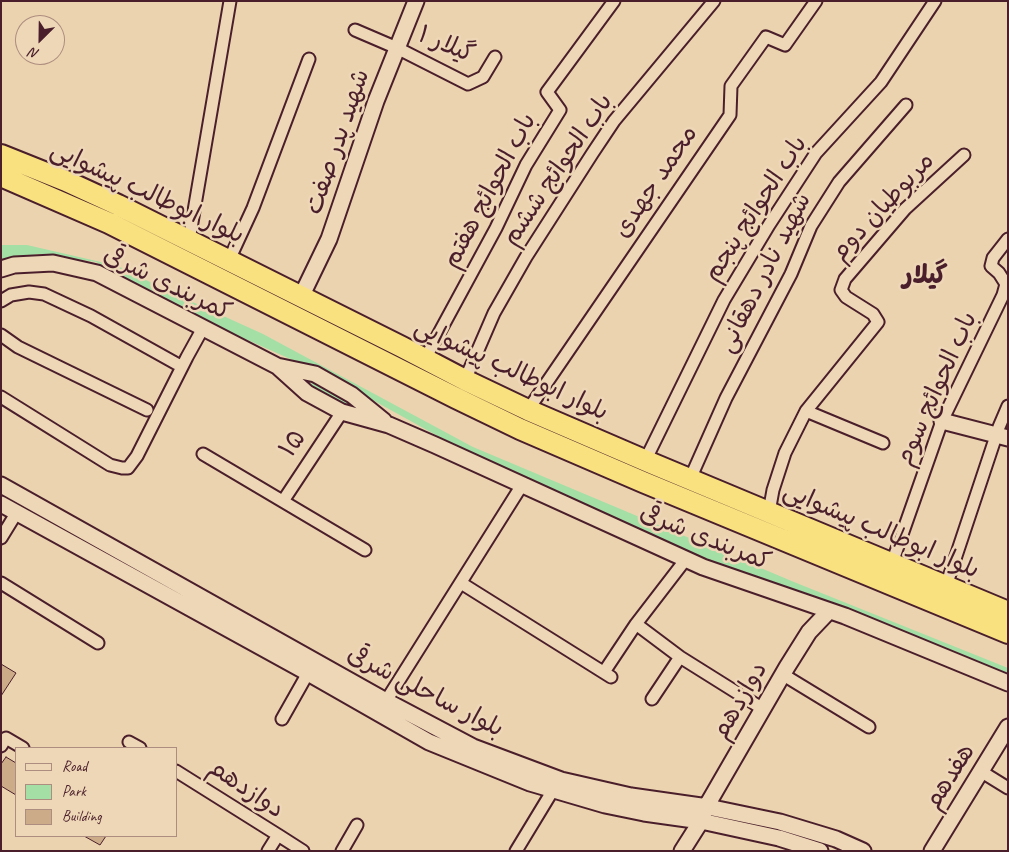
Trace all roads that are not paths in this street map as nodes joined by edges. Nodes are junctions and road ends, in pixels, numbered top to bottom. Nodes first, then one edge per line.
1 (230, 1) edge
2 (416, 1) edge
3 (614, 1) edge
4 (714, 1) edge
5 (816, 1) edge
6 (935, 1) edge
7 (356, 30) dead end
8 (397, 48) junction
9 (495, 57) dead end
10 (309, 59) dead end
11 (906, 105) dead end
12 (1, 155) edge
13 (964, 155) dead end
14 (1, 176) edge
15 (1008, 239) edge
16 (189, 240) junction
17 (229, 260) junction
18 (1, 269) edge
19 (301, 296) junction
20 (1, 301) edge
21 (204, 328) junction
22 (1, 335) edge
23 (425, 359) junction
24 (177, 364) dead end
25 (277, 366) junction
26 (465, 380) junction
27 (1, 397) edge
28 (1008, 406) edge
29 (147, 410) dead end
30 (528, 410) junction
31 (806, 411) junction
32 (342, 412) junction
33 (942, 421) junction
34 (388, 425) junction
35 (1002, 437) edge
36 (883, 443) dead end
37 (204, 454) dead end
38 (646, 461) junction
39 (690, 480) junction
40 (1, 485) edge
41 (522, 485) junction
42 (283, 501) junction
43 (1, 504) edge
44 (17, 512) junction
45 (769, 512) junction
46 (1, 538) edge
47 (365, 550) dead end
48 (686, 559) junction
49 (892, 564) junction
50 (461, 582) junction
51 (1, 583) edge
52 (946, 586) junction
53 (829, 611) junction
54 (1008, 612) edge
55 (636, 624) junction
56 (1008, 633) edge
57 (98, 643) dead end
58 (680, 657) junction
59 (308, 673) junction
60 (782, 674) junction
61 (1008, 683) edge
62 (652, 699) dead end
63 (382, 708) junction
64 (762, 709) junction
65 (282, 719) dead end
66 (869, 727) dead end
67 (1008, 727) edge
68 (3, 739) edge
69 (130, 742) dead end
70 (21, 747) edge
71 (138, 747) edge
72 (178, 772) edge
73 (982, 772) junction
74 (1008, 788) edge
75 (553, 790) junction
76 (704, 814) junction
77 (357, 825) dead end
78 (278, 835) junction
79 (268, 851) edge
80 (303, 851) edge
81 (342, 851) edge
82 (516, 851) edge
83 (682, 851) edge
84 (820, 851) edge
85 (862, 851) edge
86 (932, 851) edge

1 - 16 street
2 - 8 street, شهید پدر صفت
3 - 23 street, باب الحوائج هفتم
4 - 26 street, باب الحوائج ششم
5 - 30 street, محمد جهدی
6 - 38 street, باب الحوائج پنجم
7 - 8 street
8 - 9 street, گیلار ۱
8 - 19 street, شهید پدر صفت
10 - 17 street
11 - 39 street, شهید نادر دهقانی
12 - 16 highway, بلوار ابوطالب پیشوایی
13 - 31 street, مربوطیان دوم
14 - 56 highway, بلوار ابوطالب پیشوایی
15 - 33 street, باب الحوائج سوم
16 - 17 highway, بلوار ابوطالب پیشوایی
17 - 19 highway, بلوار ابوطالب پیشوایی
18 - 21 street, کمربندی شرقی
19 - 23 highway, بلوار ابوطالب پیشوایی
20 - 24 street
21 - 25 street, کمربندی شرقی
21 - 27 street
22 - 29 street
23 - 26 highway, بلوار ابوطالب پیشوایی
25 - 32 street, کمربندی شرقی
25 - 34 street, کمربندی شرقی
26 - 30 highway, بلوار ابوطالب پیشوایی
28 - 35 street
30 - 38 highway, بلوار ابوطالب پیشوایی
31 - 36 street
31 - 45 street, مربوطیان دوم
32 - 34 street, کمربندی شرقی
32 - 42 street, ۱۵
33 - 35 street
33 - 49 street, باب الحوائج سوم
34 - 41 street, کمربندی شرقی
35 - 52 street
37 - 42 street
38 - 39 highway, بلوار ابوطالب پیشوایی
39 - 45 highway, بلوار ابوطالب پیشوایی
40 - 63 street, بلوار ساحلی شرقی
41 - 48 street, کمربندی شرقی
41 - 50 street
42 - 47 street
43 - 44 street, بلوار ساحلی شرقی
44 - 46 street
44 - 59 street, بلوار ساحلی شرقی
45 - 49 highway, بلوار ابوطالب پیشوایی
48 - 53 street, کمربندی شرقی
48 - 55 street
49 - 52 highway, بلوار ابوطالب پیشوایی
50 - 55 street
50 - 63 street
51 - 57 street
52 - 54 highway, بلوار ابوطالب پیشوایی
53 - 60 street, دوازدهم
53 - 61 street, کمربندی شرقی
55 - 58 street
58 - 62 street
58 - 64 street
59 - 63 street, بلوار ساحلی شرقی
59 - 65 street
60 - 64 street, دوازدهم
60 - 66 street
63 - 75 street, بلوار ساحلی شرقی
63 - 76 street, بلوار ساحلی شرقی
64 - 76 street, دوازدهم
67 - 73 street, هفدهم
68 - 70 street
69 - 71 street
72 - 78 street, دوازدهم
73 - 74 street
73 - 86 street, هفدهم
75 - 76 street, بلوار ساحلی شرقی
75 - 82 street
76 - 83 street, دوازدهم
76 - 84 street, بلوار ساحلی شرقی
76 - 85 street, بلوار ساحلی شرقی
77 - 81 street
78 - 79 street, دوازدهم
78 - 80 street

